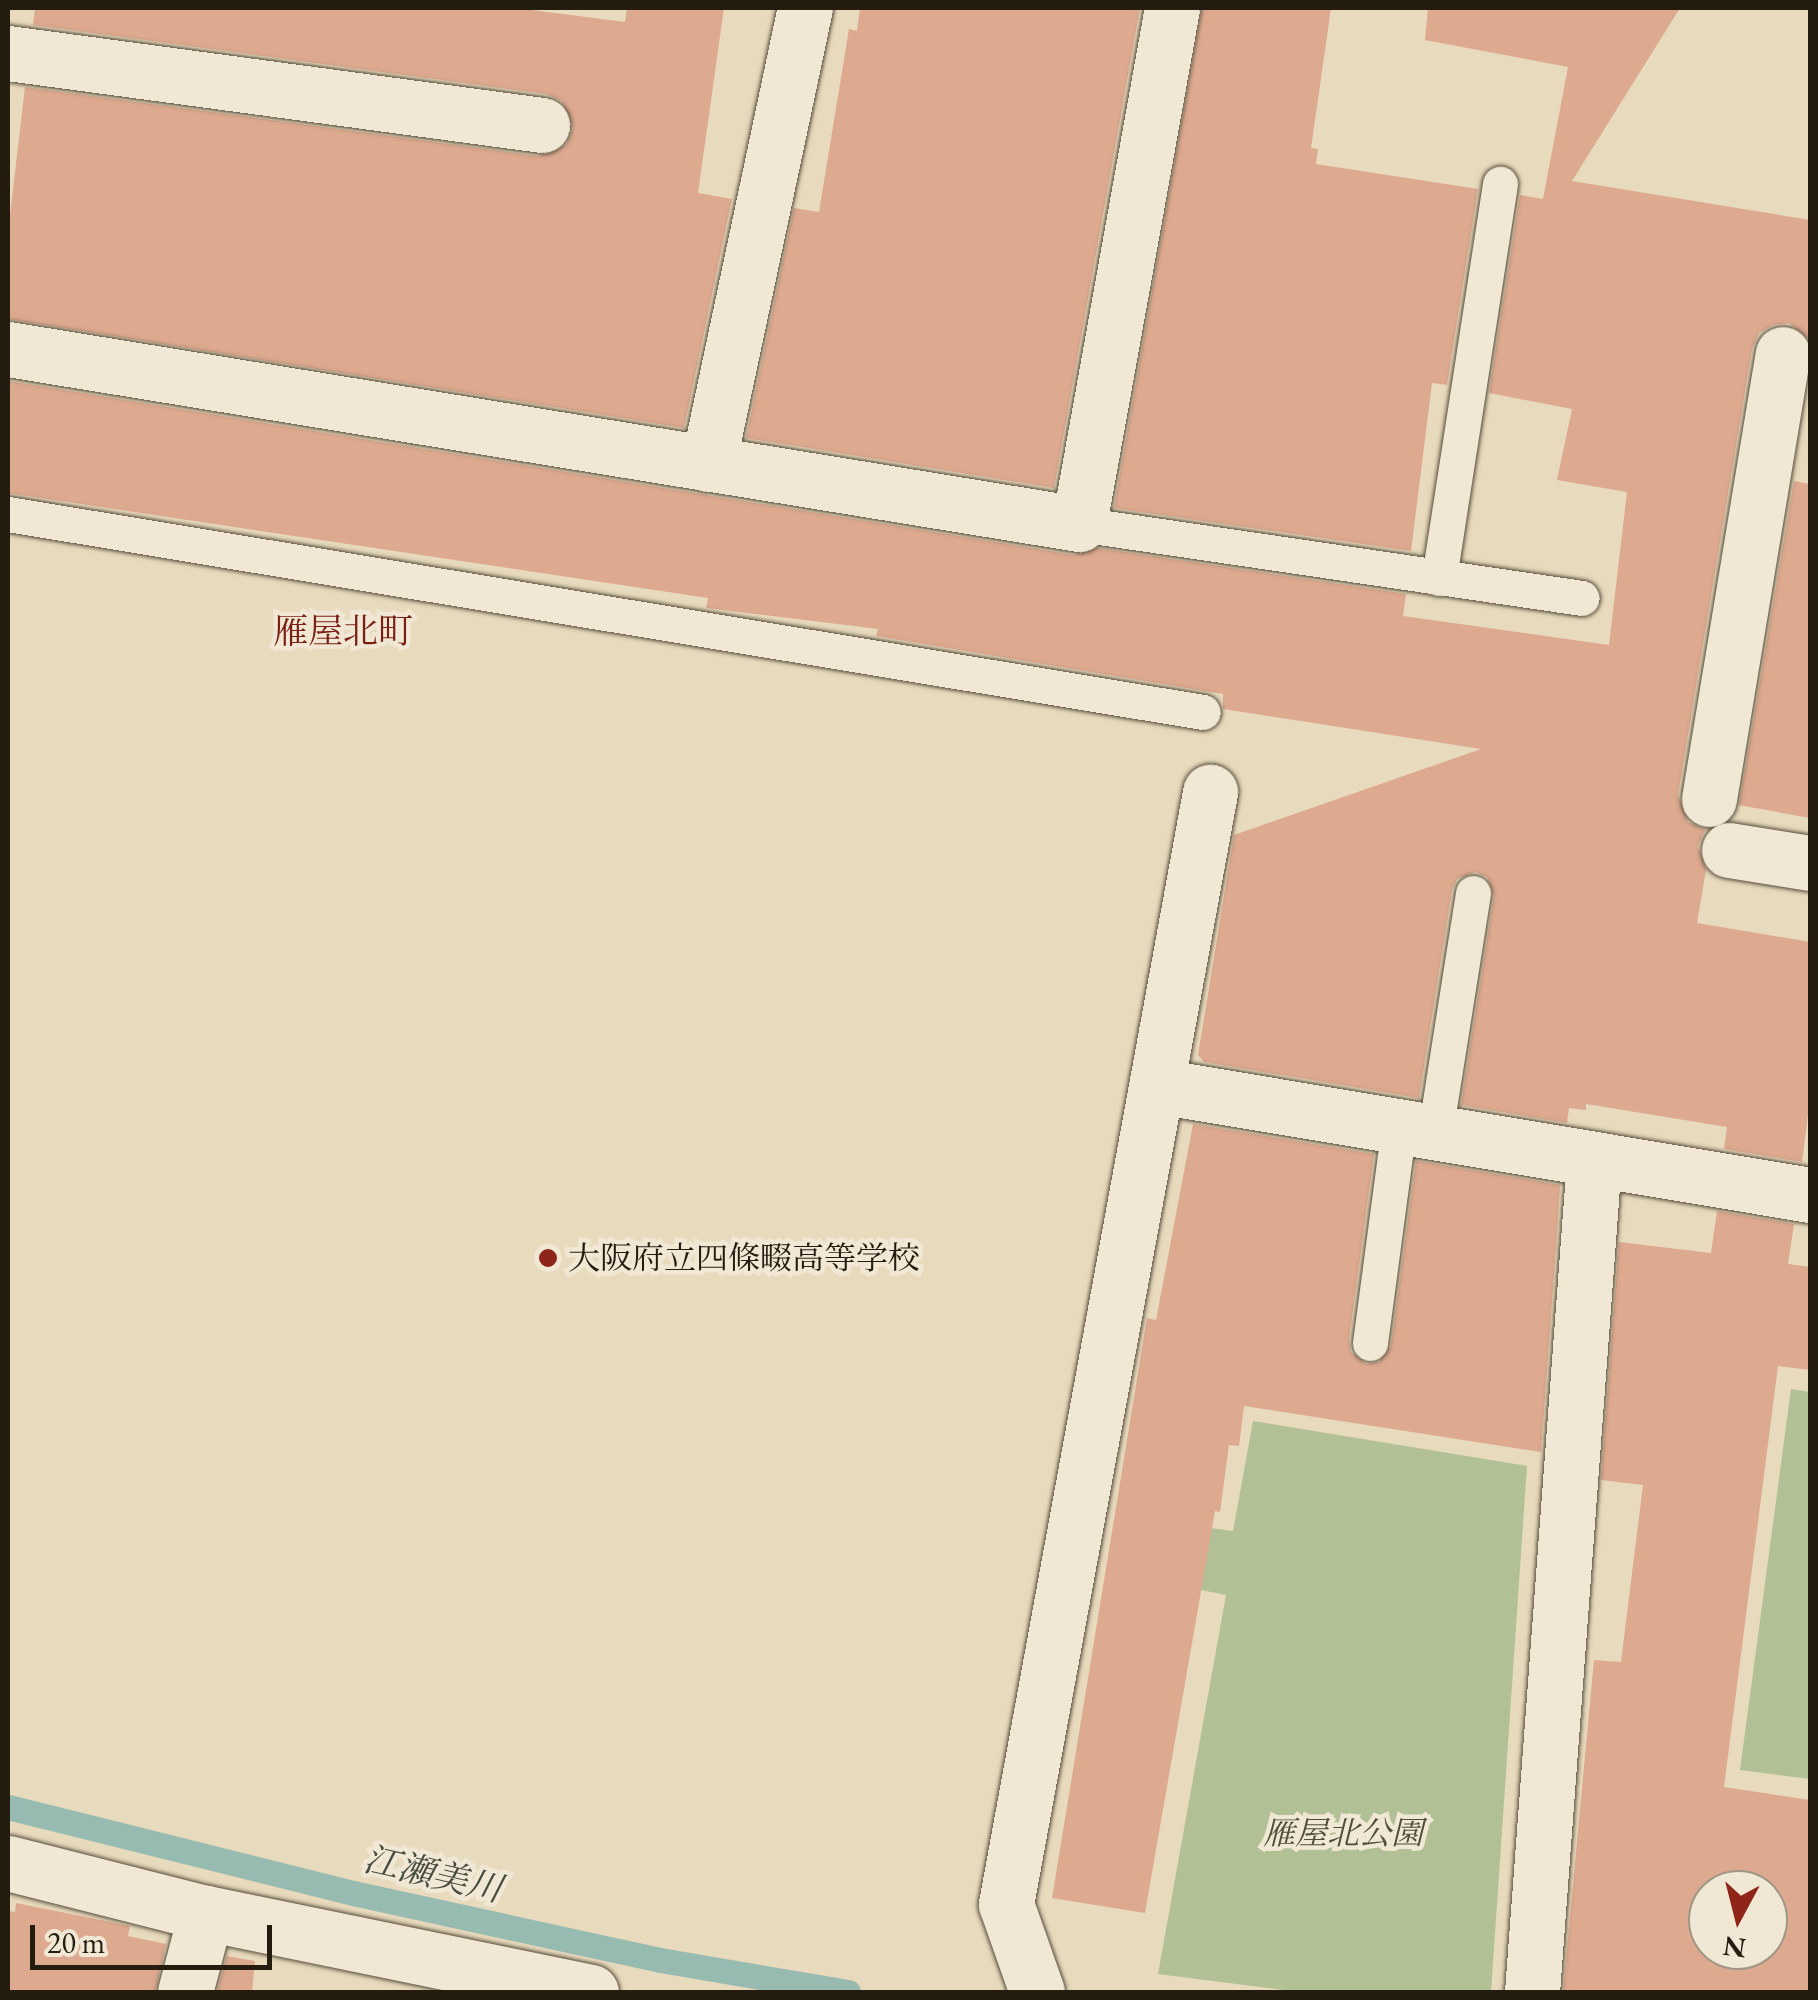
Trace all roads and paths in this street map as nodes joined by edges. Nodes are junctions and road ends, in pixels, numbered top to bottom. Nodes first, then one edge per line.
1 (805, 8) edge
2 (1172, 8) edge
3 (8, 52) edge
4 (542, 124) dead end
5 (1500, 184) dead end
6 (8, 349) edge
7 (1782, 354) dead end
8 (1790, 432) edge
9 (708, 464) junction
10 (8, 514) edge
11 (1080, 524) junction
12 (1439, 578) junction
13 (1582, 598) dead end
14 (1203, 712) dead end
15 (1210, 792) dead end
16 (1709, 798) dead end
17 (1728, 850) dead end
18 (1810, 864) edge
19 (1473, 893) dead end
20 (1158, 1086) junction
21 (1417, 1130) junction
22 (1594, 1159) junction
23 (1810, 1195) edge
24 (1370, 1343) dead end
25 (8, 1864) edge
26 (206, 1912) junction
27 (569, 1990) edge
28 (185, 1992) edge
29 (1036, 1992) edge
30 (1532, 1992) edge

1 - 9 street
2 - 11 street
3 - 4 street
5 - 12 lane
6 - 9 street
7 - 8 street
8 - 16 street
9 - 11 street
10 - 14 lane
11 - 12 lane
12 - 13 lane
15 - 20 street
17 - 18 street
19 - 21 lane
20 - 21 street
20 - 29 street
21 - 22 street
21 - 24 lane
22 - 23 street
22 - 30 street
25 - 26 street
26 - 27 street
26 - 28 street

